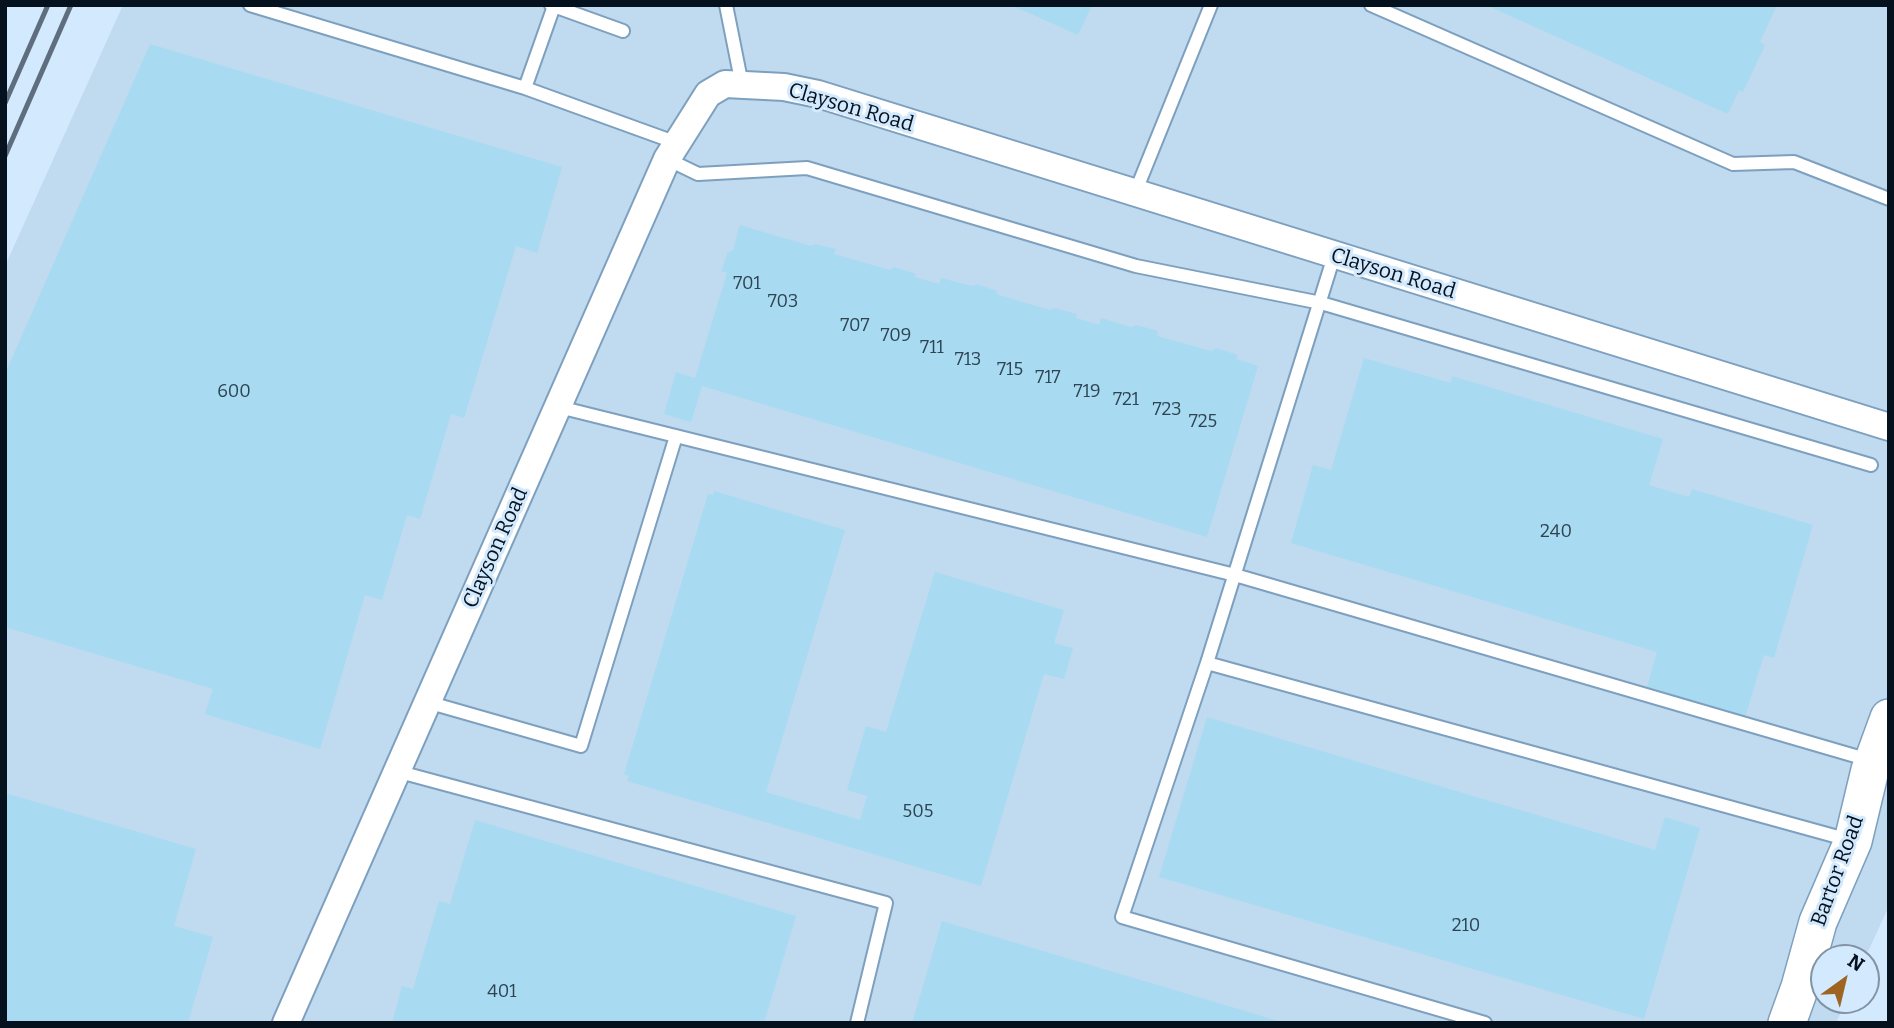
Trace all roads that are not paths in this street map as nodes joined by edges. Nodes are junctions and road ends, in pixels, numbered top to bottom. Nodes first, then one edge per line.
1 (250, 5) edge
2 (726, 5) edge
3 (1211, 5) edge
4 (1371, 5) edge
5 (553, 6) edge
6 (623, 31) dead end
7 (741, 85) junction
8 (525, 88) junction
9 (672, 151) junction
10 (1135, 194) junction
11 (1889, 199) edge
12 (1334, 256) junction
13 (1321, 303) junction
14 (559, 407) junction
15 (1889, 427) edge
16 (676, 436) junction
17 (1871, 465) dead end
18 (1235, 575) junction
19 (1207, 663) junction
20 (427, 702) junction
21 (1889, 718) edge
22 (1872, 762) junction
23 (396, 771) junction
24 (1853, 841) junction
25 (286, 1023) edge
26 (857, 1023) edge
27 (1485, 1023) edge
28 (1787, 1023) edge

1 - 8 lane
2 - 7 lane
3 - 10 lane
4 - 11 lane
5 - 6 lane
5 - 8 lane
7 - 9 street, Clayson Road
7 - 10 street, Clayson Road
8 - 9 lane
9 - 13 lane
9 - 14 street, Clayson Road
10 - 12 street, Clayson Road
12 - 13 lane
12 - 15 street, Clayson Road
13 - 17 lane
13 - 18 lane
14 - 16 lane
14 - 20 street, Clayson Road
16 - 18 lane
16 - 20 lane
18 - 19 lane
18 - 22 lane
19 - 24 lane
19 - 27 lane
20 - 23 street, Clayson Road
21 - 22 street, Bartor Road
22 - 24 street, Bartor Road
23 - 25 street, Clayson Road
23 - 26 lane
24 - 28 street, Bartor Road

